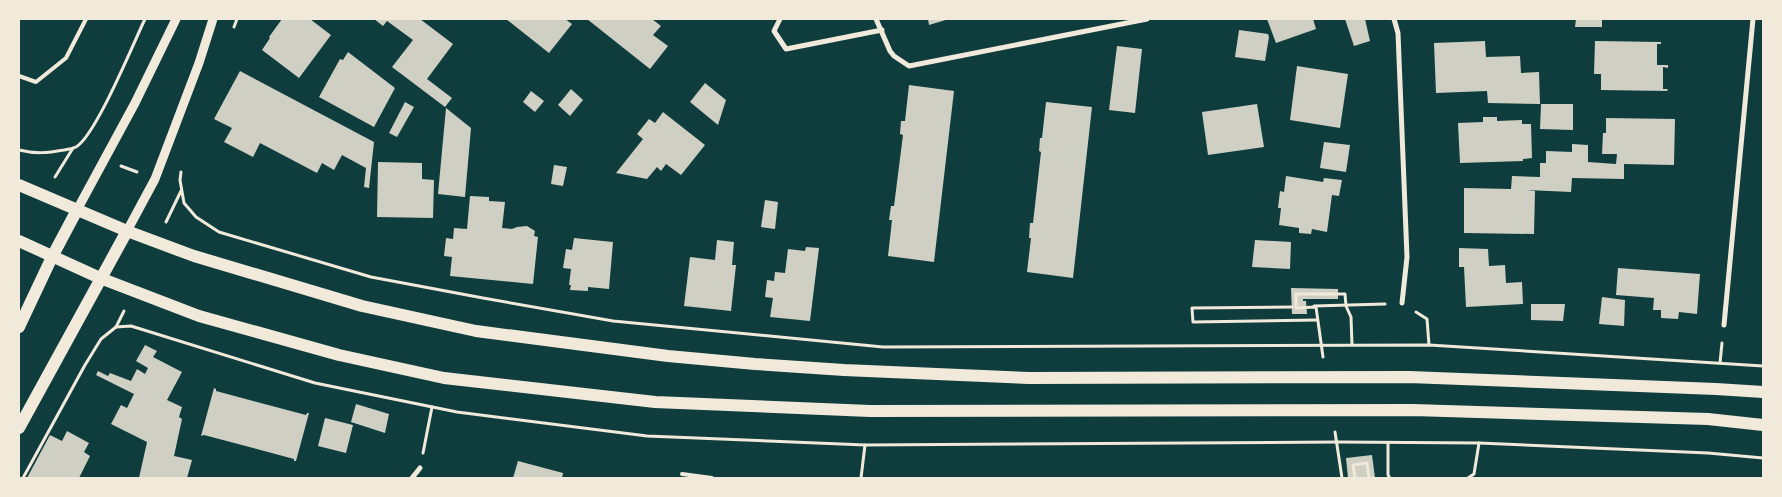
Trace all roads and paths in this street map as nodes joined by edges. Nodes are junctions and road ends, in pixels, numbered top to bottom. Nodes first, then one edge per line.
1 (86, 19) edge
2 (145, 19) edge
3 (176, 19) edge
4 (213, 19) edge
5 (780, 19) edge
6 (876, 19) edge
7 (1148, 19) edge
8 (1394, 19) edge
9 (1752, 19) edge
10 (882, 30) junction
11 (19, 76) edge
12 (75, 147) junction
13 (19, 150) edge
14 (105, 160) junction
15 (155, 179) junction
16 (19, 185) edge
17 (77, 210) junction
18 (126, 231) junction
19 (19, 241) edge
20 (52, 257) junction
21 (100, 278) junction
22 (1402, 303) junction
23 (1306, 306) dead end
24 (1346, 306) junction
25 (1292, 307) dead end
26 (1724, 325) dead end
27 (19, 327) edge
28 (142, 329) dead end
29 (1352, 345) junction
30 (1429, 345) junction
31 (1763, 366) edge
32 (1763, 392) edge
33 (432, 407) dead end
34 (1763, 426) edge
35 (19, 428) edge
36 (1338, 442) dead end
37 (1388, 443) dead end
38 (1479, 443) dead end
39 (865, 445) dead end
40 (420, 468) joint
41 (682, 474) dead end
42 (23, 478) edge
43 (412, 478) edge
44 (712, 478) edge
45 (861, 478) edge
46 (1343, 478) edge
47 (1355, 478) edge
48 (1369, 478) edge
49 (1390, 478) edge
50 (1468, 478) edge

1 - 11 lane
2 - 12 path
3 - 14 street
4 - 15 street
5 - 10 street
6 - 10 street
7 - 10 street
8 - 22 street
9 - 26 street
12 - 13 path
12 - 14 path
14 - 15 path
14 - 17 street
15 - 18 street
15 - 29 path
16 - 17 main road
17 - 18 main road
17 - 20 main road
18 - 21 main road
18 - 32 main road
19 - 20 main road
20 - 21 main road
20 - 27 main road
21 - 34 main road
21 - 35 main road
22 - 24 path
22 - 30 path
23 - 24 path
24 - 25 path
24 - 29 path
28 - 42 path
29 - 30 path
30 - 31 path
33 - 40 path
36 - 46 path
37 - 49 path
38 - 50 path
39 - 45 path
40 - 43 street
41 - 44 lane
47 - 48 path

